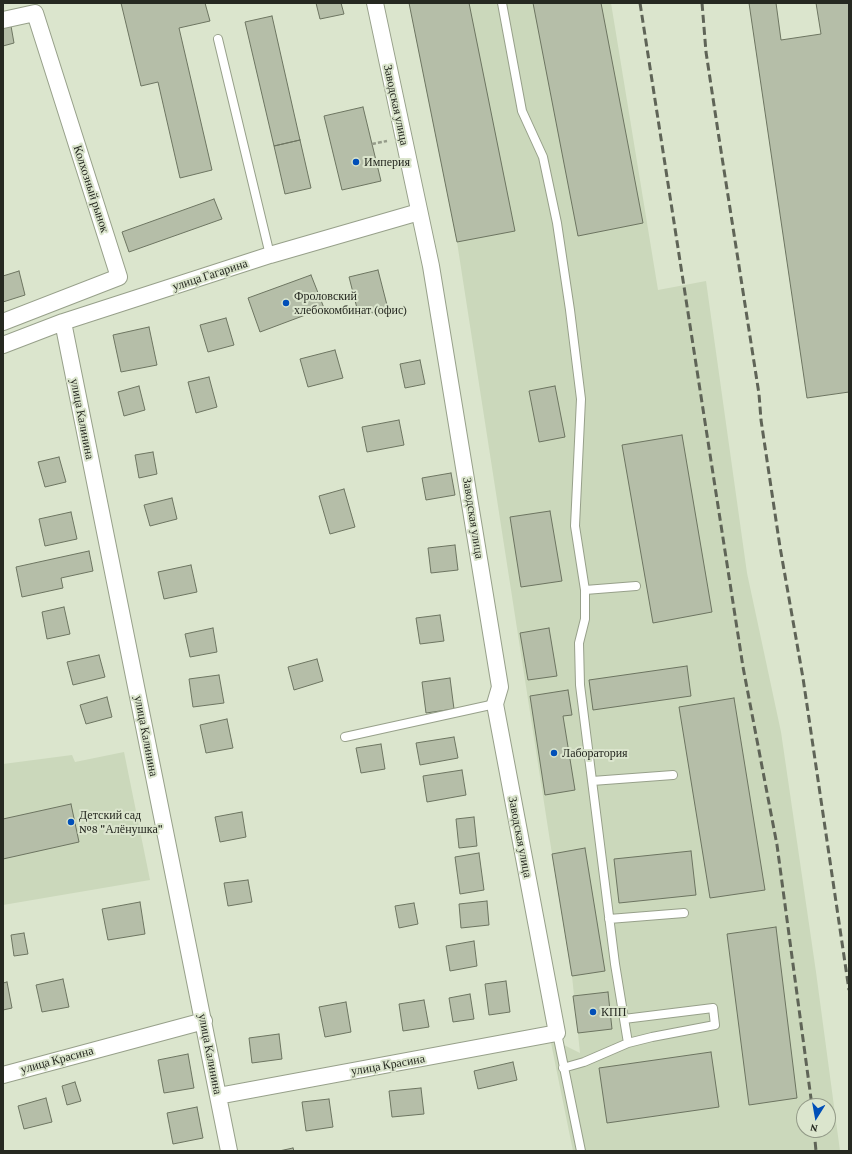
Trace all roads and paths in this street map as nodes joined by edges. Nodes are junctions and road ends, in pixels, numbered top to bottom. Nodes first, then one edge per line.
1 (375, 3) edge
2 (502, 3) edge
3 (3, 20) edge
4 (218, 39) dead end
5 (419, 212) junction
6 (270, 255) junction
7 (3, 322) edge
8 (63, 322) junction
9 (3, 345) edge
10 (636, 586) dead end
11 (585, 590) junction
12 (495, 704) junction
13 (345, 737) dead end
14 (673, 774) dead end
15 (592, 781) junction
16 (684, 913) dead end
17 (609, 919) junction
18 (624, 1019) junction
19 (204, 1021) junction
20 (557, 1034) junction
21 (628, 1043) junction
22 (563, 1068) junction
23 (3, 1075) edge
24 (218, 1096) junction
25 (229, 1151) edge
26 (581, 1151) edge

1 - 5 street, Заводская улица
2 - 11 lane
3 - 7 street, Колхозный рынок
4 - 6 lane
5 - 6 street, улица Гагарина
5 - 12 street, Заводская улица
6 - 8 street, улица Гагарина
8 - 9 street, улица Гагарина
8 - 19 street, улица Калинина
10 - 11 lane
11 - 15 lane
12 - 13 lane
12 - 20 street, Заводская улица
14 - 15 lane
15 - 17 lane
16 - 17 lane
17 - 18 lane
18 - 21 lane
18 - 21 lane
19 - 23 street, улица Красина
19 - 24 street, улица Калинина
20 - 22 lane
20 - 24 street, улица Красина
21 - 22 lane
22 - 26 lane
24 - 25 street, улица Калинина

